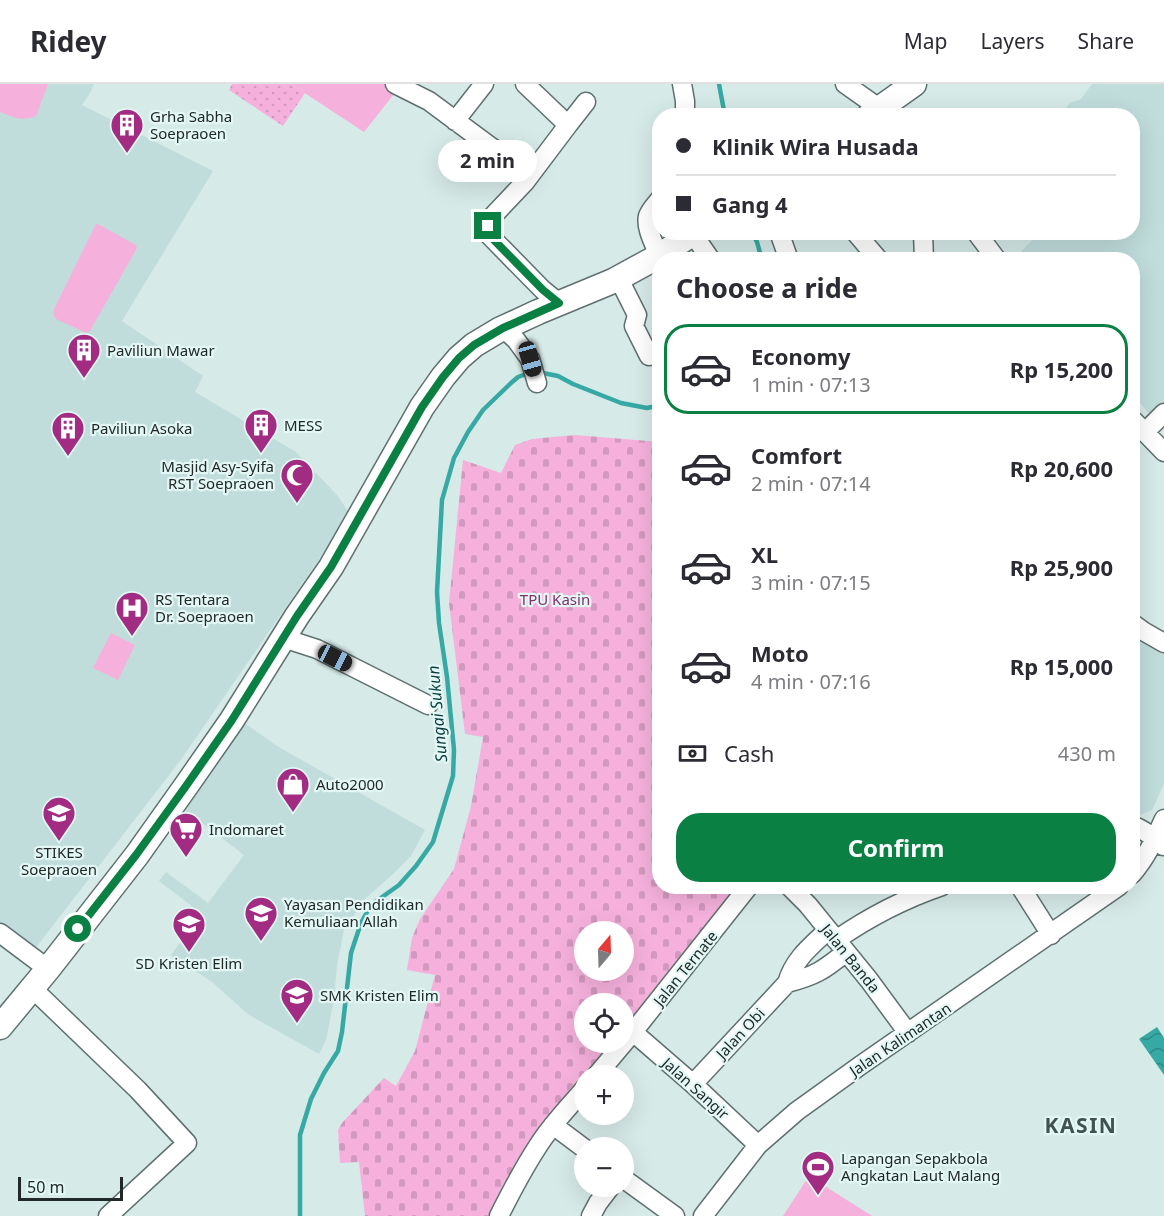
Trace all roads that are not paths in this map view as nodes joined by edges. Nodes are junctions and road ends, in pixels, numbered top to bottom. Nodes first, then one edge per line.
1 (395, 84) edge
2 (484, 84) edge
3 (525, 84) edge
4 (682, 84) edge
5 (845, 84) edge
6 (914, 84) edge
7 (586, 102) dead end
8 (685, 108) edge
9 (872, 108) edge
10 (884, 108) edge
11 (455, 121) junction
12 (568, 125) junction
13 (531, 172) junction
14 (652, 209) edge
15 (652, 240) edge
16 (683, 240) edge
17 (862, 240) edge
18 (665, 252) edge
19 (872, 252) edge
20 (652, 260) edge
21 (618, 278) junction
22 (559, 303) junction
23 (503, 328) junction
24 (649, 356) dead end
25 (537, 383) dead end
26 (1164, 413) edge
27 (1140, 425) edge
28 (1140, 428) edge
29 (1164, 452) edge
30 (1140, 629) edge
31 (284, 638) junction
32 (1164, 643) edge
33 (428, 705) dead end
34 (1164, 819) edge
35 (1140, 829) edge
36 (1160, 843) edge
37 (1140, 865) edge
38 (743, 894) edge
39 (797, 894) edge
40 (920, 894) edge
41 (1025, 894) edge
42 (1108, 894) edge
43 (0, 933) edge
44 (1051, 934) junction
45 (837, 940) junction
46 (48, 969) junction
47 (788, 983) junction
48 (32, 988) junction
49 (0, 1027) edge
50 (634, 1031) edge
51 (634, 1033) edge
52 (908, 1033) junction
53 (615, 1053) edge
54 (605, 1065) edge
55 (693, 1084) junction
56 (574, 1101) edge
57 (553, 1125) junction
58 (574, 1141) edge
59 (758, 1145) junction
60 (634, 1186) edge
61 (603, 1197) edge
62 (108, 1216) edge
63 (499, 1216) edge
64 (591, 1216) edge
65 (675, 1216) edge
66 (703, 1216) edge

1 - 11 street
2 - 11 street
3 - 12 street
4 - 8 street
5 - 9 street
6 - 10 main road
7 - 12 street
11 - 13 street
12 - 13 street
13 - 22 street
14 - 15 street
16 - 18 main road
17 - 19 street
20 - 21 main road
21 - 22 main road
21 - 24 street
22 - 23 main road
23 - 25 street
23 - 31 main road
26 - 27 street
28 - 29 street
30 - 32 street
31 - 33 street
31 - 46 main road
34 - 36 street
35 - 36 street
36 - 37 street
38 - 50 street, Jalan Ternate
39 - 45 street, Jalan Banda
40 - 45 street
41 - 44 street
42 - 44 street, Jalan Kalimantan
43 - 46 street
44 - 52 street, Jalan Kalimantan
45 - 47 street, Jalan Obi
45 - 47 street, Jalan Obi
45 - 52 street, Jalan Banda
46 - 48 main road
47 - 55 street, Jalan Obi
48 - 49 main road
48 - 62 street
51 - 55 street, Jalan Sangir
52 - 59 street, Jalan Kalimantan
53 - 54 street, Jalan Ternate
55 - 59 street, Jalan Sangir
56 - 57 street
57 - 58 street
57 - 63 street
59 - 66 street, Jalan Kalimantan
60 - 65 street
61 - 64 street

